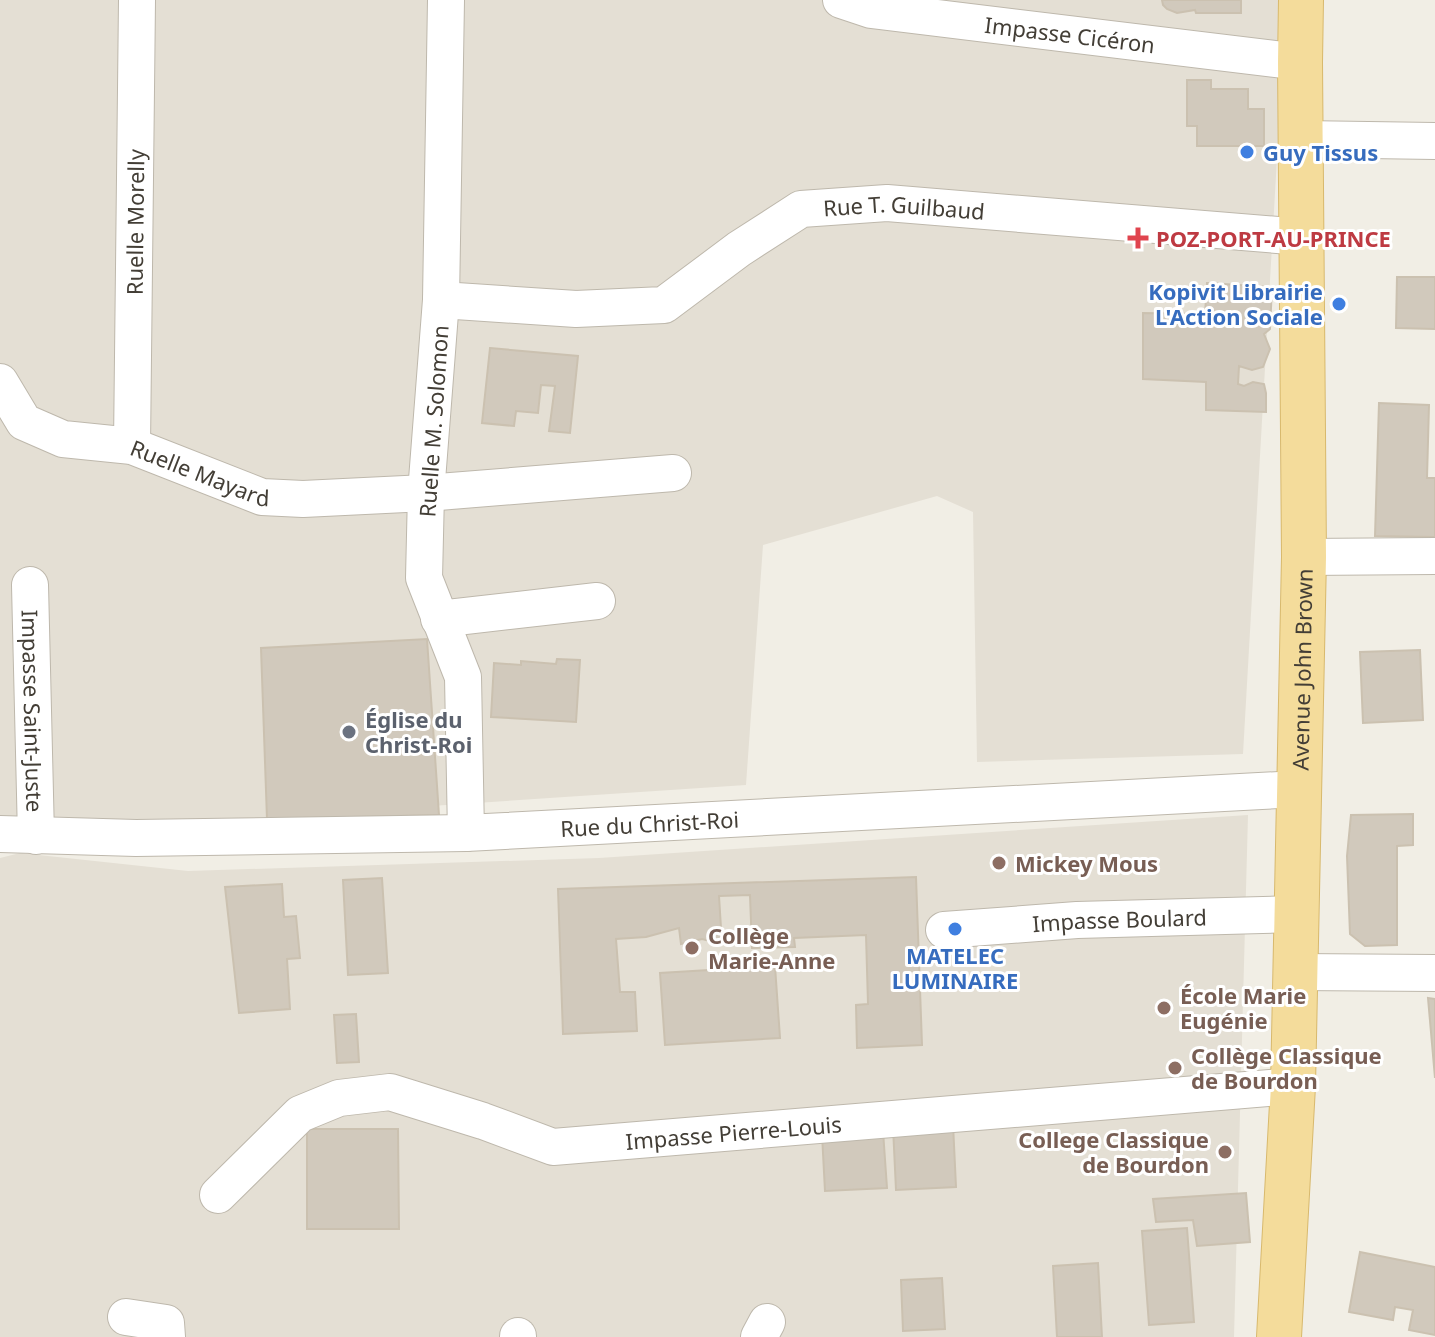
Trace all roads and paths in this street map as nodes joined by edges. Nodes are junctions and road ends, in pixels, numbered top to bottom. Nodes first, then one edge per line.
1 (137, 0) edge
2 (446, 0) edge
3 (841, 0) edge
4 (1301, 0) edge
5 (1300, 62) junction
6 (1301, 139) junction
7 (1435, 141) edge
8 (1302, 237) junction
9 (441, 300) junction
10 (0, 382) edge
11 (132, 446) junction
12 (673, 473) dead end
13 (426, 493) junction
14 (1435, 556) edge
15 (1304, 557) junction
16 (30, 585) dead end
17 (597, 601) dead end
18 (439, 619) junction
19 (1298, 789) junction
20 (466, 833) junction
21 (0, 834) edge
22 (36, 836) junction
23 (1296, 914) junction
24 (944, 930) dead end
25 (1296, 972) junction
26 (1435, 973) edge
27 (1293, 1086) junction
28 (218, 1195) dead end
29 (126, 1317) dead end
30 (167, 1337) edge
31 (1279, 1337) edge

1 - 11 street, Ruelle Morelly
2 - 9 street, Ruelle M. Solomon
3 - 5 street, Impasse Cicéron
4 - 5 main road, Avenue John Brown
5 - 6 main road, Avenue John Brown
6 - 7 street
6 - 8 main road, Avenue John Brown
8 - 9 street, Rue T. Guilbaud
8 - 15 main road, Avenue John Brown
9 - 13 street, Ruelle M. Solomon
10 - 11 street, Ruelle Mayard
11 - 13 street, Ruelle Mayard
12 - 13 street, Ruelle Mayard
13 - 18 street, Ruelle M. Solomon
14 - 15 street
15 - 19 main road, Avenue John Brown
16 - 22 street, Impasse Saint-Juste
17 - 18 street
18 - 20 street, Ruelle M. Solomon
19 - 20 street, Rue du Christ-Roi
19 - 23 main road, Avenue John Brown
20 - 22 street, Rue du Christ-Roi
21 - 22 street, Rue du Christ-Roi
23 - 24 street, Impasse Boulard
23 - 25 main road, Avenue John Brown
25 - 26 street
25 - 27 main road, Avenue John Brown
27 - 28 street, Impasse Pierre-Louis
27 - 31 main road, Avenue John Brown
29 - 30 street

